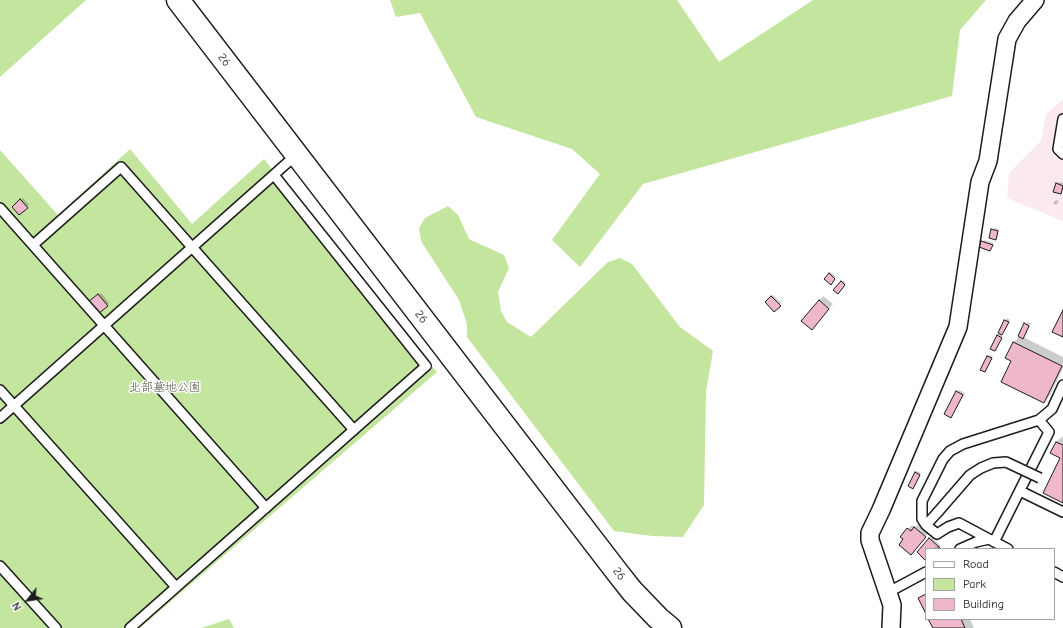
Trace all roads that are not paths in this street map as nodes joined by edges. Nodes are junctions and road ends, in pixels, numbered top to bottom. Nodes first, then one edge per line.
1 (178, 0) edge
2 (1036, 0) edge
3 (1063, 119) edge
4 (1063, 154) edge
5 (296, 155) junction
6 (274, 175) junction
7 (0, 208) edge
8 (33, 245) junction
9 (193, 248) junction
10 (104, 326) junction
11 (1063, 385) edge
12 (0, 390) edge
13 (14, 406) junction
14 (0, 418) edge
15 (1039, 420) junction
16 (354, 430) junction
17 (1040, 478) dead end
18 (1020, 491) junction
19 (266, 508) junction
20 (1063, 512) edge
21 (926, 525) junction
22 (992, 541) junction
23 (962, 548) edge
24 (1006, 548) edge
25 (0, 566) edge
26 (925, 573) edge
27 (176, 587) junction
28 (888, 593) junction
29 (56, 628) edge
30 (130, 628) edge
31 (670, 628) edge
32 (891, 628) edge

1 - 5 street, 26
2 - 28 street
3 - 4 lane
5 - 6 lane
5 - 31 street, 26
6 - 9 lane
6 - 16 lane
7 - 8 lane
8 - 9 lane
8 - 10 lane
9 - 10 lane
9 - 16 lane
10 - 13 lane
10 - 19 lane
11 - 15 lane
12 - 13 lane
13 - 14 lane
13 - 27 lane
15 - 18 lane
15 - 21 lane
16 - 19 lane
17 - 21 lane, bridge
18 - 20 lane
18 - 22 lane
19 - 27 lane
21 - 22 lane
22 - 23 lane
22 - 24 lane
25 - 29 lane
26 - 28 lane
27 - 30 lane
28 - 32 street

